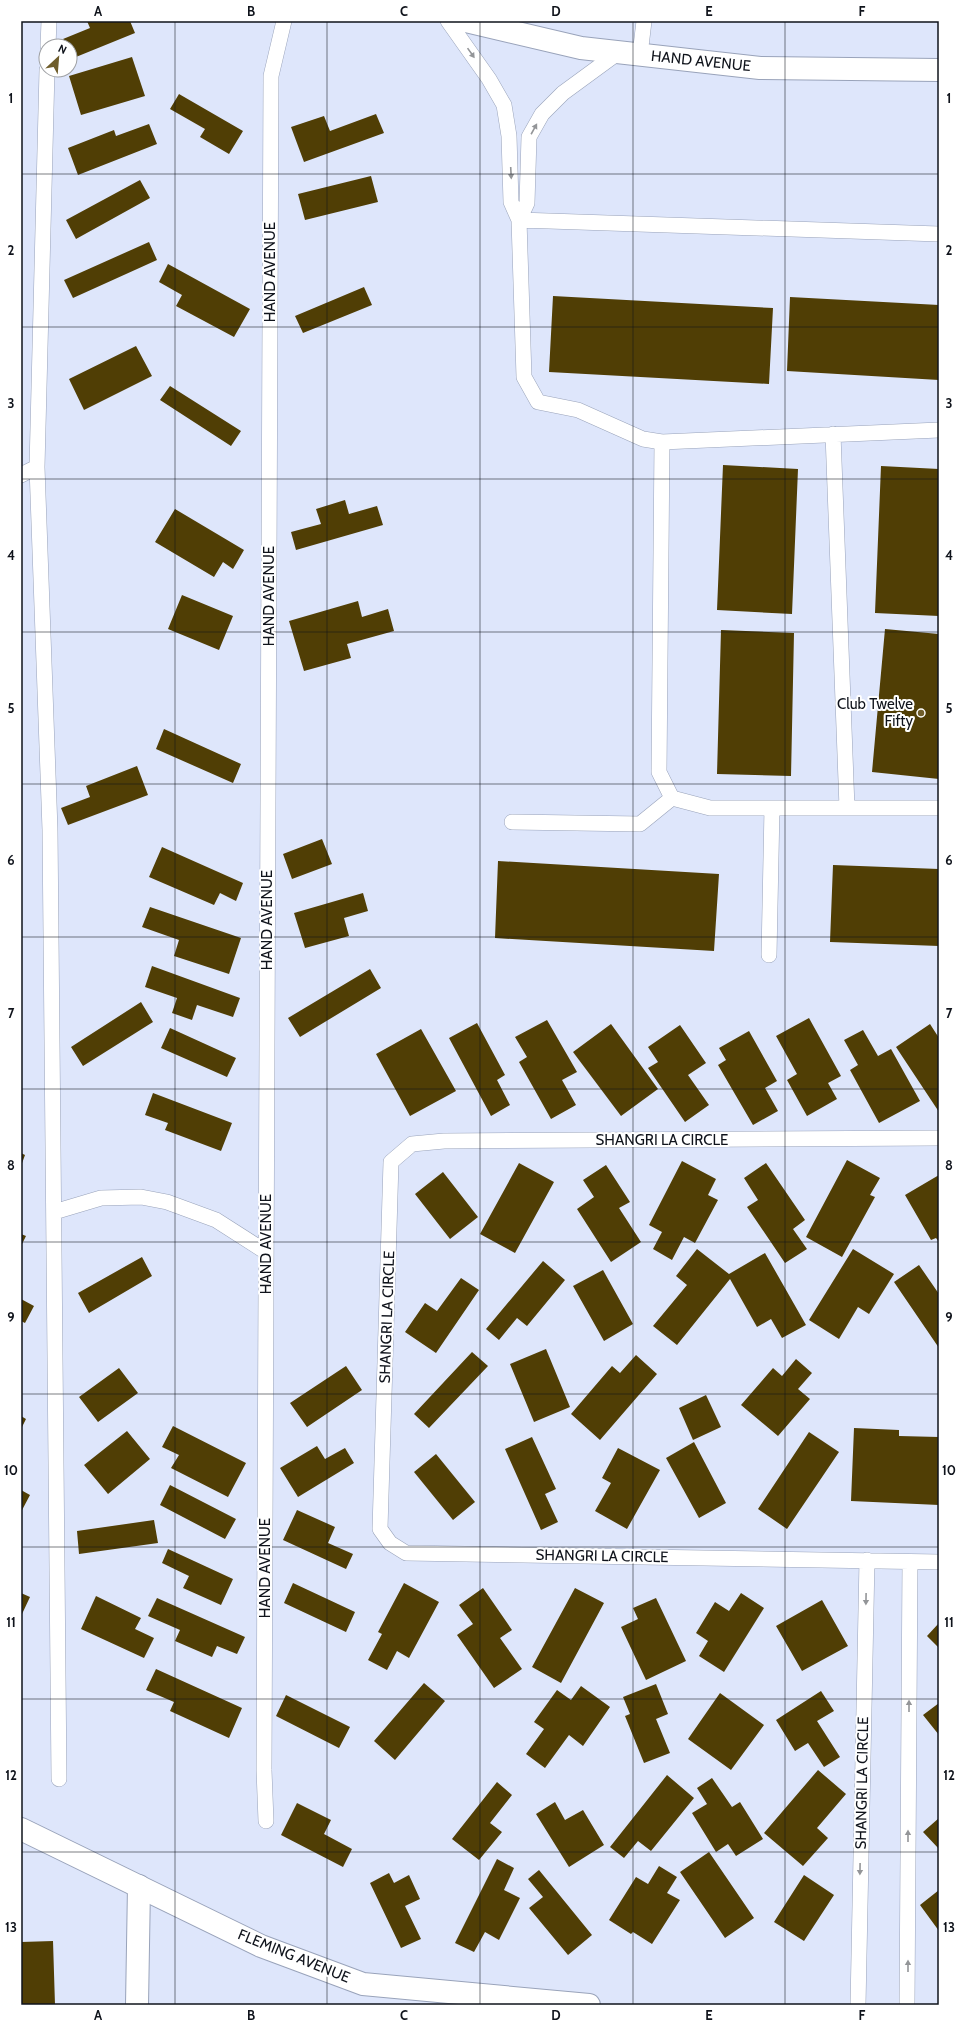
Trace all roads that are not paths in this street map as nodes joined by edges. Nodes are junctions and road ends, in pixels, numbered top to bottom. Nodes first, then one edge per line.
1 (49, 21) edge
2 (284, 21) edge
3 (448, 21) edge
4 (466, 21) edge
5 (644, 21) edge
6 (48, 38) edge
7 (629, 53) junction
8 (939, 70) edge
9 (47, 78) edge
10 (519, 220) junction
11 (939, 234) edge
12 (939, 430) edge
13 (833, 434) junction
14 (662, 442) junction
15 (37, 467) junction
16 (21, 475) edge
17 (672, 798) junction
18 (772, 808) junction
19 (847, 808) junction
20 (939, 808) edge
21 (512, 822) dead end
22 (769, 955) dead end
23 (939, 1138) edge
24 (54, 1212) junction
25 (266, 1252) junction
26 (867, 1560) junction
27 (910, 1562) junction
28 (939, 1562) edge
29 (59, 1779) dead end
30 (266, 1821) dead end
31 (21, 1829) edge
32 (139, 1886) junction
33 (137, 2005) edge
34 (589, 2005) edge
35 (858, 2005) edge
36 (908, 2005) edge

1 - 6 lane
2 - 25 lane, HAND AVENUE
3 -> 10 lane
4 - 7 street, HAND AVENUE
5 - 7 lane
7 - 8 street, HAND AVENUE
10 -> 7 lane
9 - 15 lane
10 - 11 lane
10 - 14 lane
12 - 13 lane
13 - 14 lane
13 - 19 lane
14 - 17 lane
15 - 16 lane
15 - 24 lane
17 - 18 lane
17 - 21 lane
18 - 19 lane
18 - 22 lane
19 - 20 lane
23 - 26 lane, SHANGRI LA CIRCLE
24 - 25 lane
24 - 29 lane
25 - 30 lane, HAND AVENUE
26 - 27 lane, SHANGRI LA CIRCLE
26 -> 35 lane, SHANGRI LA CIRCLE
27 - 28 lane, SHANGRI LA CIRCLE
36 -> 27 lane
31 - 32 street, FLEMING AVENUE
32 - 33 street
32 - 34 street, FLEMING AVENUE

